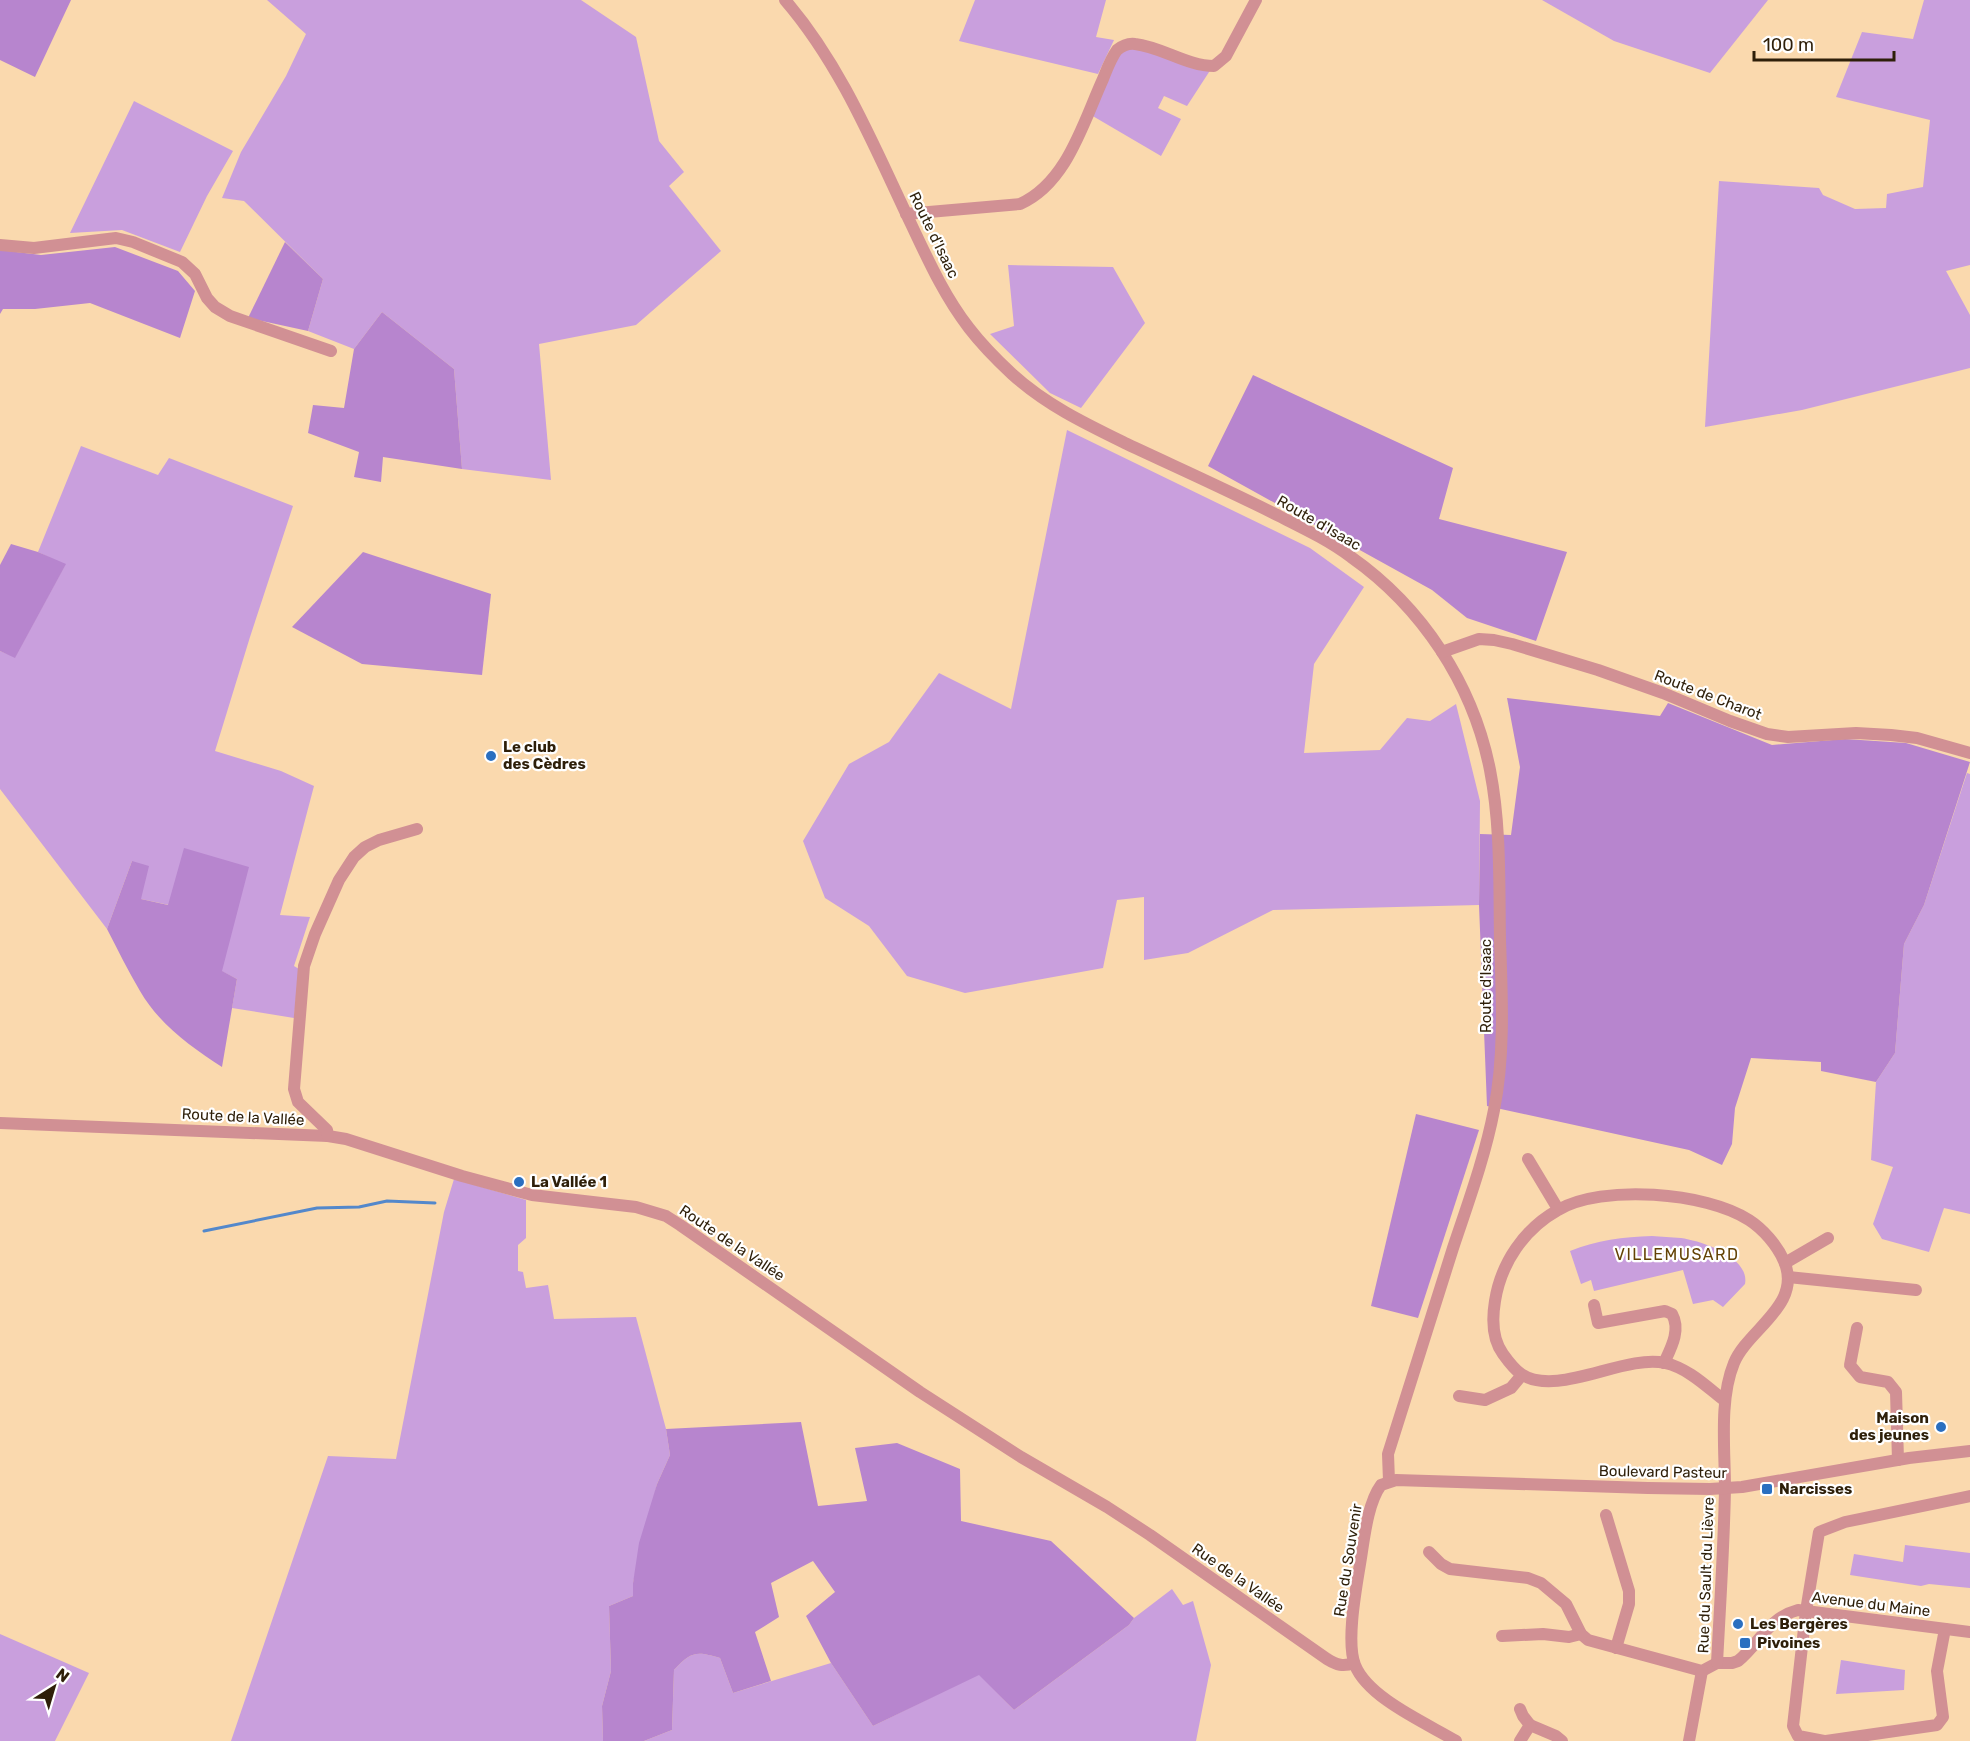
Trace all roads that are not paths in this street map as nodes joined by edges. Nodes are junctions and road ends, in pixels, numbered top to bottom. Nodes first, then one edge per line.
1 (785, 0) edge
2 (1256, 0) edge
3 (906, 214) junction
4 (0, 245) edge
5 (331, 351) dead end
6 (1442, 652) junction
7 (1970, 753) edge
8 (417, 829) dead end
9 (0, 1122) edge
10 (328, 1136) junction
11 (1528, 1159) dead end
12 (1558, 1209) junction
13 (1828, 1238) dead end
14 (1785, 1263) junction
15 (1788, 1277) junction
16 (1916, 1290) dead end
17 (1594, 1305) dead end
18 (1857, 1328) dead end
19 (1664, 1363) junction
20 (1522, 1375) junction
21 (1459, 1396) dead end
22 (1725, 1401) junction
23 (1970, 1451) edge
24 (1898, 1460) junction
25 (1389, 1481) junction
26 (1725, 1488) junction
27 (1970, 1496) edge
28 (1107, 1508) joint
29 (1606, 1515) dead end
30 (1429, 1552) dead end
31 (1806, 1611) junction
32 (1945, 1629) junction
33 (1970, 1632) edge
34 (1581, 1634) junction
35 (1502, 1636) dead end
36 (1616, 1648) junction
37 (1354, 1663) junction
38 (1717, 1663) junction
39 (1702, 1671) junction
40 (1520, 1709) dead end
41 (1530, 1725) junction
42 (1456, 1741) edge
43 (1520, 1741) edge
44 (1562, 1741) edge
45 (1689, 1741) edge
46 (1825, 1741) edge

1 - 3 street, Route d'Isaac
2 - 3 street
3 - 6 street, Route d'Isaac
4 - 5 street
6 - 7 street, Route de Charot
6 - 25 street, Route d'Isaac
8 - 10 street
9 - 10 street, Route de la Vallée
10 - 28 street, Route de la Vallée
11 - 12 street
12 - 14 street
12 - 20 street
13 - 14 street
14 - 15 street
15 - 16 street
15 - 22 street, Rue du Sault du Lièvre
17 - 19 street
18 - 24 street
19 - 20 street
19 - 22 street
20 - 21 street
22 - 26 street, Rue du Sault du Lièvre
23 - 24 street, Boulevard Pasteur
24 - 26 street, Boulevard Pasteur
25 - 26 street, Boulevard Pasteur
25 - 37 street, Rue du Souvenir
26 - 38 street, Rue du Sault du Lièvre
27 - 31 street
28 - 37 street, Rue de la Vallée
29 - 36 street
30 - 34 street
31 - 32 street, Avenue du Maine
31 - 38 street, Avenue du Maine
31 - 46 street
32 - 33 street, Avenue du Maine
32 - 46 street
34 - 35 street
34 - 36 street
36 - 39 street
37 - 42 street
38 - 39 street, Avenue du Maine
39 - 45 street, Rue du Sault du Lièvre
40 - 41 street
41 - 43 street
41 - 44 street

